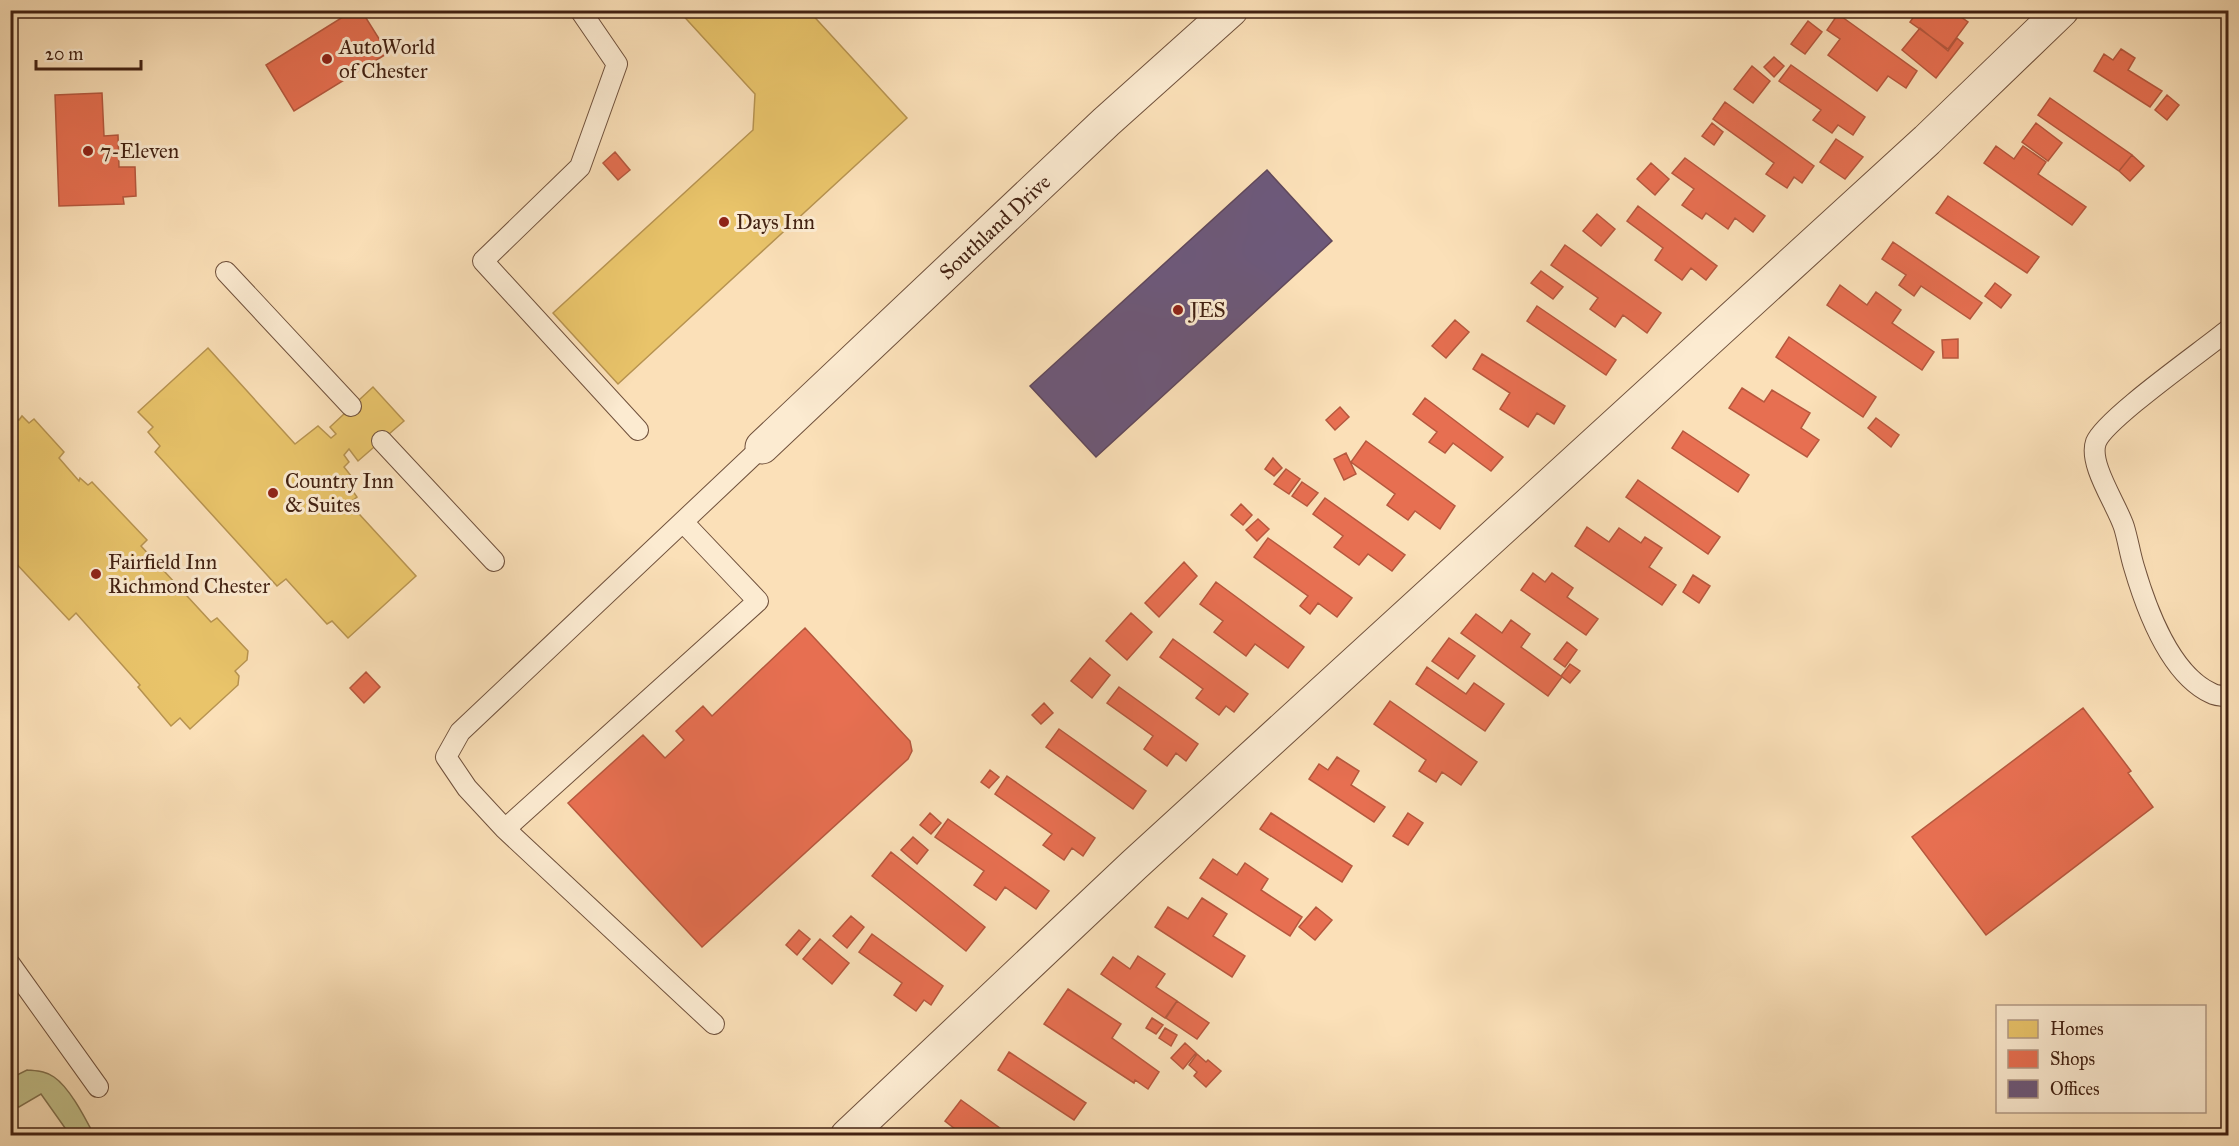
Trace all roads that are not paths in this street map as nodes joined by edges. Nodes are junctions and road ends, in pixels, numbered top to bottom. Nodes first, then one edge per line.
1 (580, 10) edge
2 (1231, 10) edge
3 (2062, 10) edge
4 (226, 272) dead end
5 (2229, 330) edge
6 (351, 406) dead end
7 (638, 430) dead end
8 (382, 441) dead end
9 (762, 447) joint
10 (683, 522) junction
11 (494, 561) dead end
12 (2229, 696) edge
13 (505, 830) junction
14 (10, 964) edge
15 (714, 1024) dead end
16 (98, 1087) dead end
17 (846, 1136) edge

1 - 7 lane
2 - 9 street, Southland Drive
3 - 17 street
4 - 6 lane
5 - 12 lane
8 - 11 lane
9 - 10 lane
10 - 13 lane
10 - 13 lane
13 - 15 lane
14 - 16 lane

